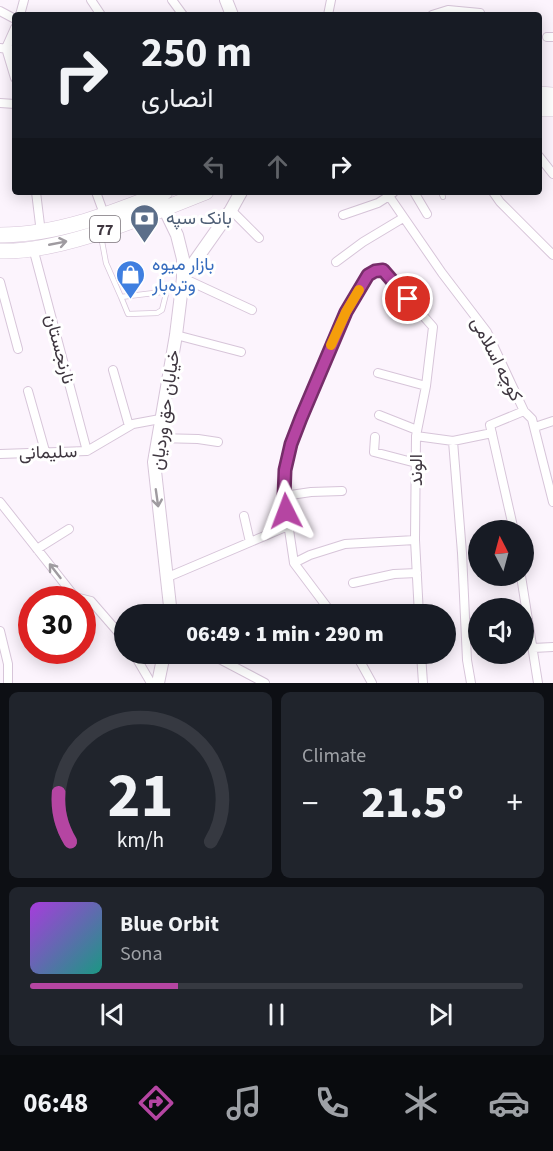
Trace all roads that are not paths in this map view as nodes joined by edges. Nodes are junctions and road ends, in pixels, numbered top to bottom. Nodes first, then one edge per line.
1 (442, 12) edge
2 (469, 12) edge
3 (7, 49) edge
4 (12, 67) edge
5 (542, 160) edge
6 (553, 174) edge
7 (36, 195) edge
8 (97, 195) edge
9 (157, 195) edge
10 (198, 195) edge
11 (239, 195) edge
12 (390, 195) edge
13 (392, 195) edge
14 (416, 195) edge
15 (495, 195) edge
16 (164, 208) junction
17 (231, 210) junction
18 (104, 214) junction
19 (427, 214) dead end
20 (343, 216) dead end
21 (403, 218) junction
22 (99, 231) junction
23 (41, 233) junction
24 (0, 235) edge
25 (259, 238) dead end
26 (33, 248) junction
27 (0, 251) edge
28 (553, 255) edge
29 (336, 262) dead end
30 (183, 278) junction
31 (0, 282) edge
32 (121, 297) junction
33 (252, 310) dead end
34 (176, 335) junction
35 (18, 349) dead end
36 (242, 352) dead end
37 (113, 370) dead end
38 (378, 373) dead end
39 (426, 386) junction
40 (28, 391) dead end
41 (524, 411) junction
42 (379, 414) dead end
43 (160, 419) junction
44 (553, 421) edge
45 (129, 426) junction
46 (535, 428) junction
47 (416, 433) junction
48 (492, 433) junction
49 (375, 437) dead end
50 (157, 438) junction
51 (453, 441) junction
52 (218, 442) dead end
53 (45, 451) junction
54 (87, 451) junction
55 (0, 454) edge
56 (416, 463) junction
57 (342, 491) dead end
58 (284, 496) junction
59 (0, 502) edge
60 (553, 502) edge
61 (244, 516) dead end
62 (512, 520) edge
63 (288, 526) junction
64 (69, 529) dead end
65 (415, 540) junction
66 (250, 542) junction
67 (37, 549) junction
68 (294, 563) junction
69 (417, 573) junction
70 (168, 577) junction
71 (353, 583) dead end
72 (170, 604) edge
73 (325, 604) edge
74 (418, 604) edge
75 (114, 627) edge
76 (0, 631) edge
77 (553, 647) edge
78 (534, 648) edge
79 (534, 655) edge
80 (140, 664) edge
81 (162, 664) edge
82 (229, 664) edge
83 (362, 664) edge
84 (422, 664) edge
85 (8, 683) edge
86 (151, 683) edge
87 (158, 683) edge
88 (265, 683) edge
89 (372, 683) edge
90 (423, 683) edge
91 (471, 683) edge
92 (538, 683) edge

1 - 2 street
3 - 4 street
5 - 6 street
7 - 23 street
8 - 18 street
9 - 18 highway, 77
10 - 16 highway, 77
11 - 17 main road
12 - 20 street
13 - 21 street, کوچه اسلامی
14 - 19 street
15 - 28 street
16 - 22 highway, 77
16 - 30 main road, خیابان حق وردیان
17 - 25 street
17 - 30 main road
18 - 23 highway, 77
21 - 29 street
21 - 41 street, کوچه اسلامی
26 -> 22 highway, 77
22 - 32 lane
23 - 24 highway, 77
26 - 27 highway, 77
26 - 54 street, نارنجستان
30 - 33 street
30 - 34 main road, خیابان حق وردیان
31 - 35 street
32 - 32 lane
34 - 36 street
34 - 43 main road, خیابان حق وردیان
37 - 45 street
38 - 39 street
39 - 47 street, الوند
39 - 58 street, الوند
40 - 53 street
41 - 46 street, کوچه اسلامی
41 - 48 street
42 - 47 street
43 - 45 street, سلیمانی
43 - 50 main road, خیابان حق وردیان
44 - 46 street
45 - 54 street, سلیمانی
46 - 60 street, کوچه اسلامی
47 - 51 street
47 - 56 street, الوند
48 - 51 street
48 - 62 street
49 - 56 street
50 - 52 street
50 -> 70 main road, خیابان حق وردیان
51 - 91 street
53 - 54 street, سلیمانی
53 - 55 street, سلیمانی
56 - 65 street, الوند
57 - 58 street
58 - 63 street
59 - 67 street
61 - 66 street
63 - 66 street
63 - 68 street
64 - 67 street
65 - 68 street
65 - 69 street, الوند
66 - 70 street
75 -> 67 street
68 - 73 street
69 - 71 street
69 - 74 street, الوند
70 - 72 main road, خیابان حق وردیان
76 - 85 street
77 - 78 street
79 - 92 street
80 - 86 street
81 - 87 main road
82 - 88 street
83 - 89 street
84 - 90 street

